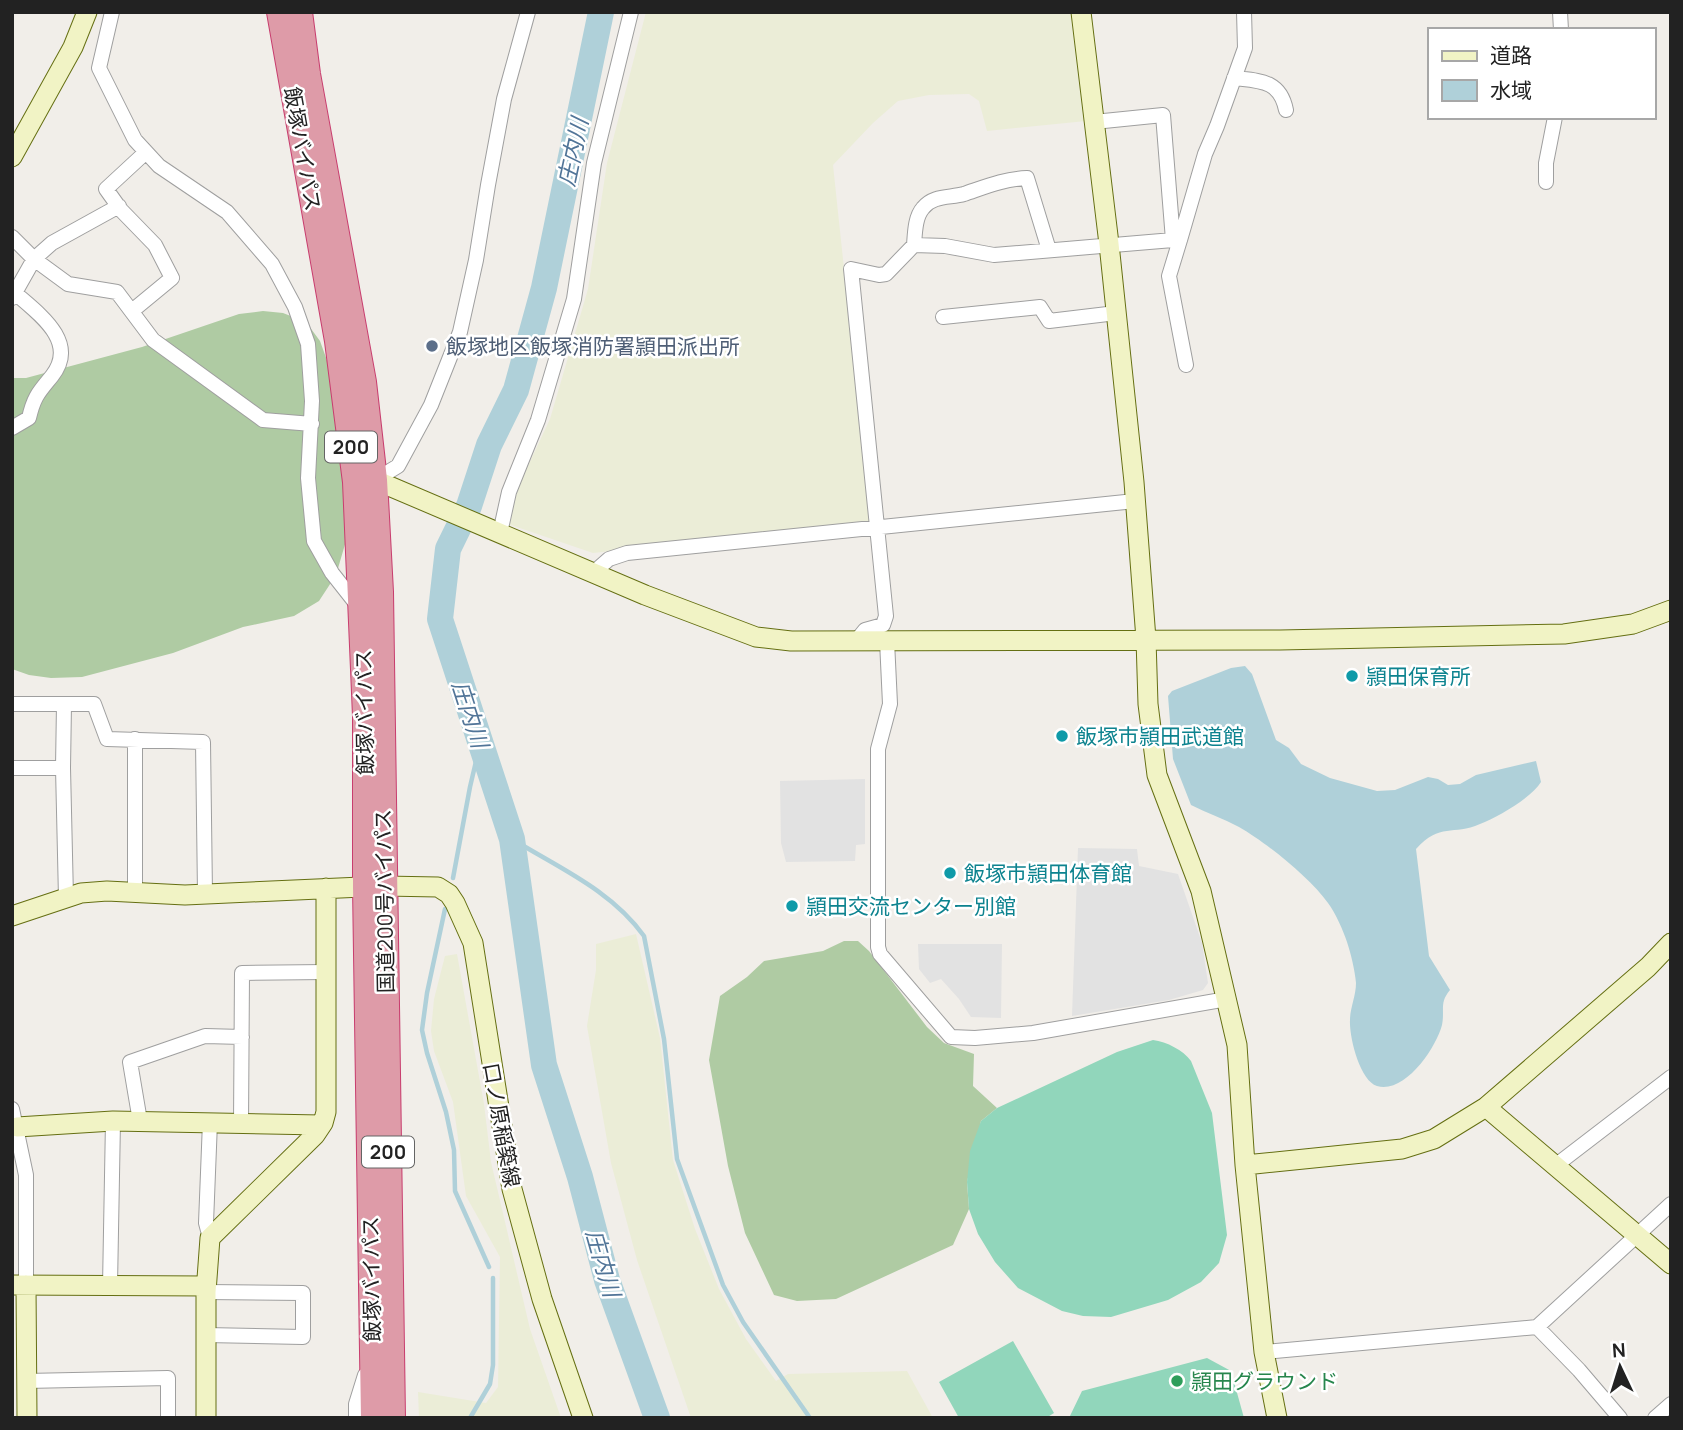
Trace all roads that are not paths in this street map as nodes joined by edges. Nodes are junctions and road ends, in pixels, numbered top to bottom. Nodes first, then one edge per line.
1 (87, 12) edge
2 (112, 12) edge
3 (279, 12) edge
4 (300, 12) edge
5 (528, 12) edge
6 (631, 12) edge
7 (1081, 12) edge
8 (1244, 12) edge
9 (1234, 78) junction
10 (1286, 110) dead end
11 (1555, 119) edge
12 (1094, 122) junction
13 (146, 152) junction
14 (12, 158) edge
15 (1546, 182) dead end
16 (119, 206) junction
17 (12, 237) edge
18 (1177, 240) junction
19 (914, 244) junction
20 (1109, 244) junction
21 (1049, 250) junction
22 (34, 259) junction
23 (14, 296) edge
24 (132, 311) junction
25 (1116, 313) junction
26 (943, 317) dead end
27 (1186, 365) dead end
28 (312, 424) junction
29 (12, 428) edge
30 (365, 481) junction
31 (1135, 501) junction
32 (876, 527) junction
33 (498, 533) junction
34 (593, 573) junction
35 (362, 610) junction
36 (1671, 610) edge
37 (1146, 639) junction
38 (856, 641) junction
39 (887, 641) junction
40 (12, 704) edge
41 (64, 704) junction
42 (135, 739) junction
43 (12, 768) edge
44 (63, 768) junction
45 (374, 886) junction
46 (326, 888) junction
47 (135, 892) junction
48 (205, 894) junction
49 (66, 898) junction
50 (12, 916) edge
51 (1669, 950) edge
52 (326, 972) junction
53 (1227, 999) junction
54 (242, 1037) junction
55 (1671, 1077) edge
56 (1486, 1107) junction
57 (15, 1118) edge
58 (113, 1121) junction
59 (140, 1121) junction
60 (209, 1122) junction
61 (241, 1124) junction
62 (321, 1125) junction
63 (1245, 1165) junction
64 (1555, 1166) junction
65 (1671, 1204) edge
66 (1637, 1235) junction
67 (210, 1238) junction
68 (1671, 1264) edge
69 (19, 1285) edge
70 (110, 1286) junction
71 (206, 1289) junction
72 (1537, 1327) junction
73 (206, 1335) junction
74 (372, 1352) junction
75 (1264, 1352) junction
76 (26, 1381) junction
77 (1671, 1404) edge
78 (27, 1418) edge
79 (168, 1418) edge
80 (206, 1418) edge
81 (356, 1418) edge
82 (373, 1418) edge
83 (393, 1418) edge
84 (583, 1418) edge
85 (1277, 1418) edge
86 (1620, 1418) edge
87 (1654, 1418) edge

1 - 14 street
2 - 13 street
3 - 30 highway, 飯塚バイパス / 200
4 - 30 highway, 国道200号バイパス / 200
5 - 30 street
6 - 33 street
7 - 12 street
8 - 9 street
9 - 10 street
9 - 18 street
11 - 15 street
12 - 18 street
12 - 20 street
13 - 16 street
13 - 28 street
16 - 22 street
16 - 24 street
17 - 22 street
18 - 20 street
18 - 27 street
19 - 21 street
19 - 21 street
19 - 32 street
20 - 21 street
20 - 25 street
22 - 23 street
22 - 24 street
23 - 29 street
24 - 28 street
25 - 26 street
25 - 31 street
28 - 35 street
30 - 33 street
30 - 35 highway, 飯塚バイパス / 200
30 - 45 highway, 国道200号バイパス / 200
31 - 32 street
31 - 37 street
32 - 34 street
32 - 38 street
33 - 34 street
34 - 38 street
35 - 45 highway, 飯塚バイパス / 200
36 - 37 street
37 - 39 street
37 - 53 street
38 - 39 street
39 - 53 street
40 - 41 street
41 - 42 street
41 - 44 street
42 - 47 street
42 - 48 street
43 - 44 street
44 - 49 street
45 - 46 street, 口ノ原稲築線
45 - 74 highway, 飯塚バイパス / 200
45 - 83 highway, 国道200号バイパス / 200
45 - 84 street, 口ノ原稲築線
46 - 48 street, 口ノ原稲築線
46 - 52 street
47 - 48 street, 口ノ原稲築線
47 - 49 street, 口ノ原稲築線
49 - 50 street, 口ノ原稲築線
51 - 56 street
52 - 54 street
52 - 62 street
53 - 63 street
54 - 59 street
54 - 61 street
55 - 64 street
56 - 63 street
56 - 64 street
57 - 58 street
57 - 69 street
58 - 59 street
58 - 70 street
59 - 60 street
60 - 61 street
60 - 67 street
61 - 62 street
62 - 67 street
63 - 75 street
64 - 66 street
65 - 66 street
66 - 68 street
66 - 72 street
67 - 71 street
69 - 70 street
69 - 76 street
70 - 71 street
71 - 73 street
71 - 73 street
72 - 75 street
72 - 86 street
73 - 80 street
74 - 81 street
74 - 82 highway, 飯塚バイパス / 200
75 - 85 street
76 - 78 street
76 - 79 street
77 - 87 street

